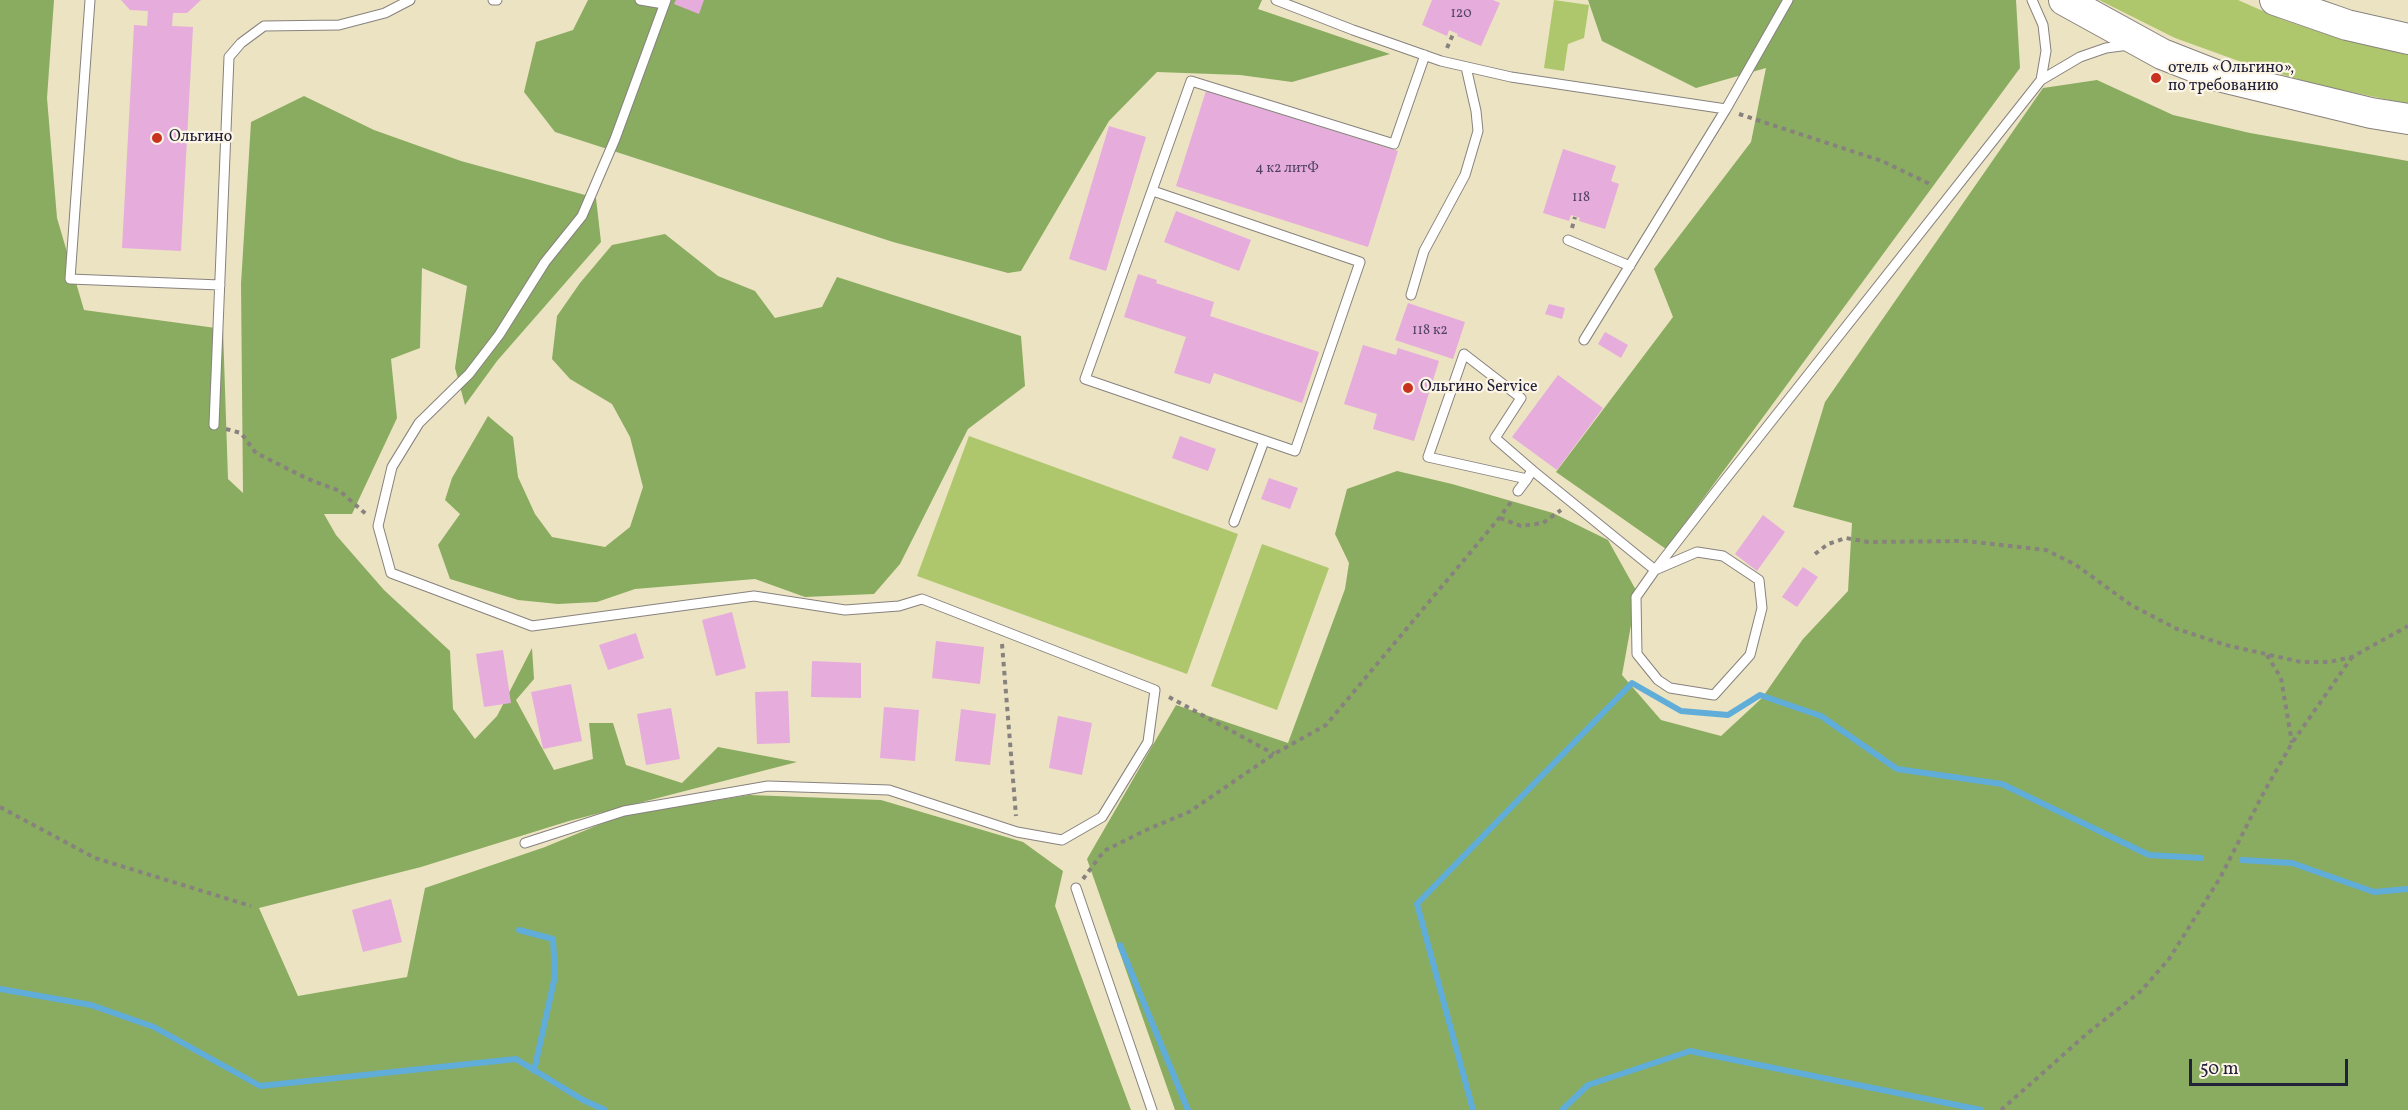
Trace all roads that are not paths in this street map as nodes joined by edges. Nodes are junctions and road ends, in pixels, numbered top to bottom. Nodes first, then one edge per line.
1 (90, 0) edge
2 (410, 0) edge
3 (640, 0) edge
4 (1276, 0) edge
5 (1788, 0) edge
6 (2032, 0) edge
7 (2064, 0) edge
8 (2275, 0) edge
9 (665, 2) edge
10 (2408, 39) edge
11 (2139, 43) junction
12 (1425, 55) junction
13 (1466, 67) junction
14 (2041, 80) junction
15 (1726, 109) junction
16 (2408, 119) edge
17 (1153, 191) junction
18 (1568, 240) dead end
19 (1630, 266) junction
20 (220, 285) junction
21 (1411, 295) dead end
22 (1584, 340) dead end
23 (214, 425) road end
24 (1264, 441) junction
25 (1529, 475) junction
26 (1518, 491) road end
27 (1234, 522) dead end
28 (1655, 570) junction
29 (525, 843) dead end
30 (1076, 888) road end
31 (1152, 1110) edge

1 - 20 lane
2 - 20 lane
3 - 9 lane
4 - 12 lane
5 - 15 lane
6 - 14 lane
7 - 11 main road
8 - 10 main road
9 - 29 lane
11 - 14 lane
11 - 16 main road
12 - 13 lane
12 - 17 lane
13 - 15 lane
13 - 21 lane
14 - 28 lane
15 - 19 lane
17 - 24 lane
17 - 24 lane
18 - 19 lane
19 - 22 lane
20 - 23 lane
24 - 27 lane
25 - 25 lane
25 - 26 lane
25 - 28 lane
28 - 28 lane
30 - 31 lane

